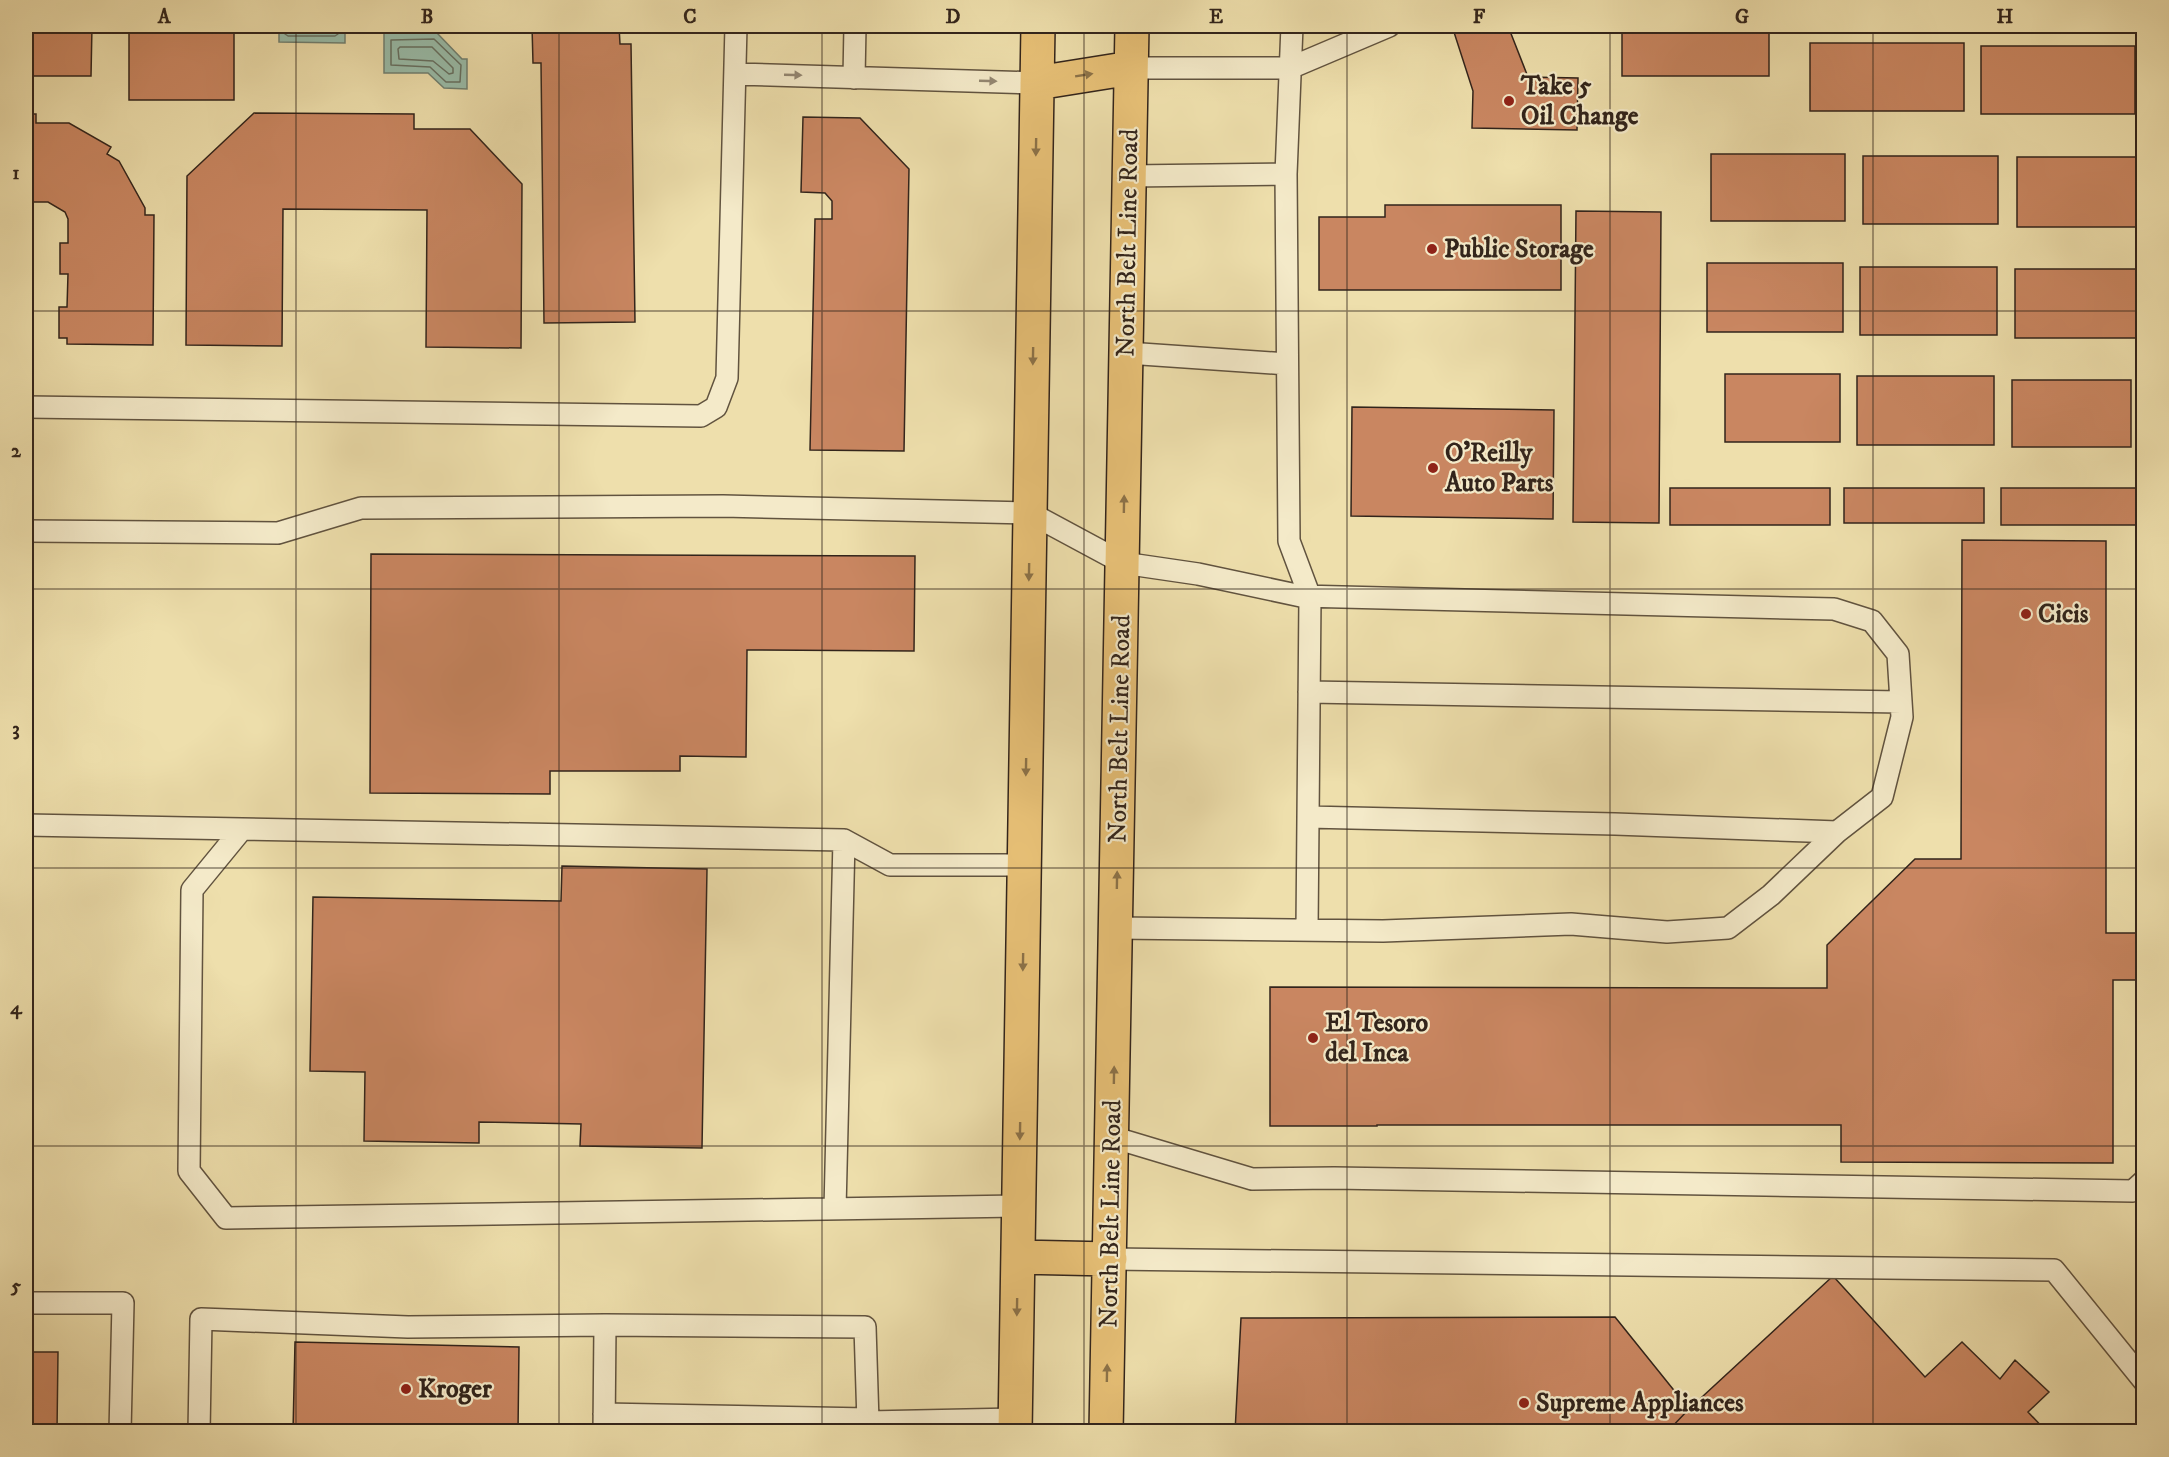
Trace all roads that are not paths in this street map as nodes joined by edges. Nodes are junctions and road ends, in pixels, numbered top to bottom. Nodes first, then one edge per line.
1 (736, 26) edge
2 (855, 26) edge
3 (1038, 26) edge
4 (1132, 26) edge
5 (1292, 26) edge
6 (1389, 26) edge
7 (1131, 68) junction
8 (1290, 68) junction
9 (735, 74) junction
10 (854, 78) junction
11 (1038, 82) junction
12 (1286, 174) junction
13 (1129, 176) junction
14 (1126, 353) junction
15 (1287, 364) junction
16 (26, 407) edge
17 (1030, 513) junction
18 (26, 531) edge
19 (1123, 563) junction
20 (1310, 597) junction
21 (1309, 692) junction
22 (1901, 702) junction
23 (1308, 817) junction
24 (26, 825) edge
25 (242, 829) junction
26 (1838, 832) junction
27 (844, 840) junction
28 (1024, 865) junction
29 (1116, 928) junction
30 (1307, 930) junction
31 (1112, 1137) junction
32 (2144, 1181) edge
33 (1018, 1206) junction
34 (835, 1209) junction
35 (1018, 1257) junction
36 (1110, 1259) junction
37 (26, 1303) edge
38 (605, 1325) junction
39 (2144, 1381) edge
40 (604, 1423) edge
41 (868, 1424) edge
42 (1015, 1425) edge
43 (120, 1431) edge
44 (199, 1431) edge
45 (1106, 1431) edge

1 - 9 lane
2 - 10 lane
3 - 11 main road
4 - 7 main road, North Belt Line Road
5 - 8 lane
6 - 8 lane
7 - 8 lane
11 -> 7 main road
7 - 13 main road, North Belt Line Road
8 - 12 lane
9 -> 10 lane
9 - 16 lane
10 -> 11 lane
11 -> 17 main road
12 - 13 lane
12 - 15 lane
13 - 14 main road, North Belt Line Road
14 - 15 lane
19 -> 14 main road, North Belt Line Road
15 - 20 lane
17 - 18 lane
17 - 19 lane
17 -> 28 main road
19 - 20 lane
29 -> 19 main road, North Belt Line Road
20 - 21 lane
20 - 22 lane
21 - 22 lane
21 - 23 lane
22 - 26 lane
23 - 26 lane
23 - 30 lane
24 - 25 lane
25 - 27 lane
25 - 34 lane
26 - 30 lane
27 - 28 lane
27 - 34 lane
28 -> 33 main road
29 - 30 lane
31 -> 29 main road, North Belt Line Road
31 - 32 lane
31 - 36 main road, North Belt Line Road
33 - 34 lane
33 - 35 main road
35 - 36 main road
35 -> 42 main road
36 - 39 lane
45 -> 36 main road, North Belt Line Road
37 - 43 lane
38 - 40 lane
38 - 41 lane
38 - 44 lane
40 - 41 lane
41 - 42 lane

